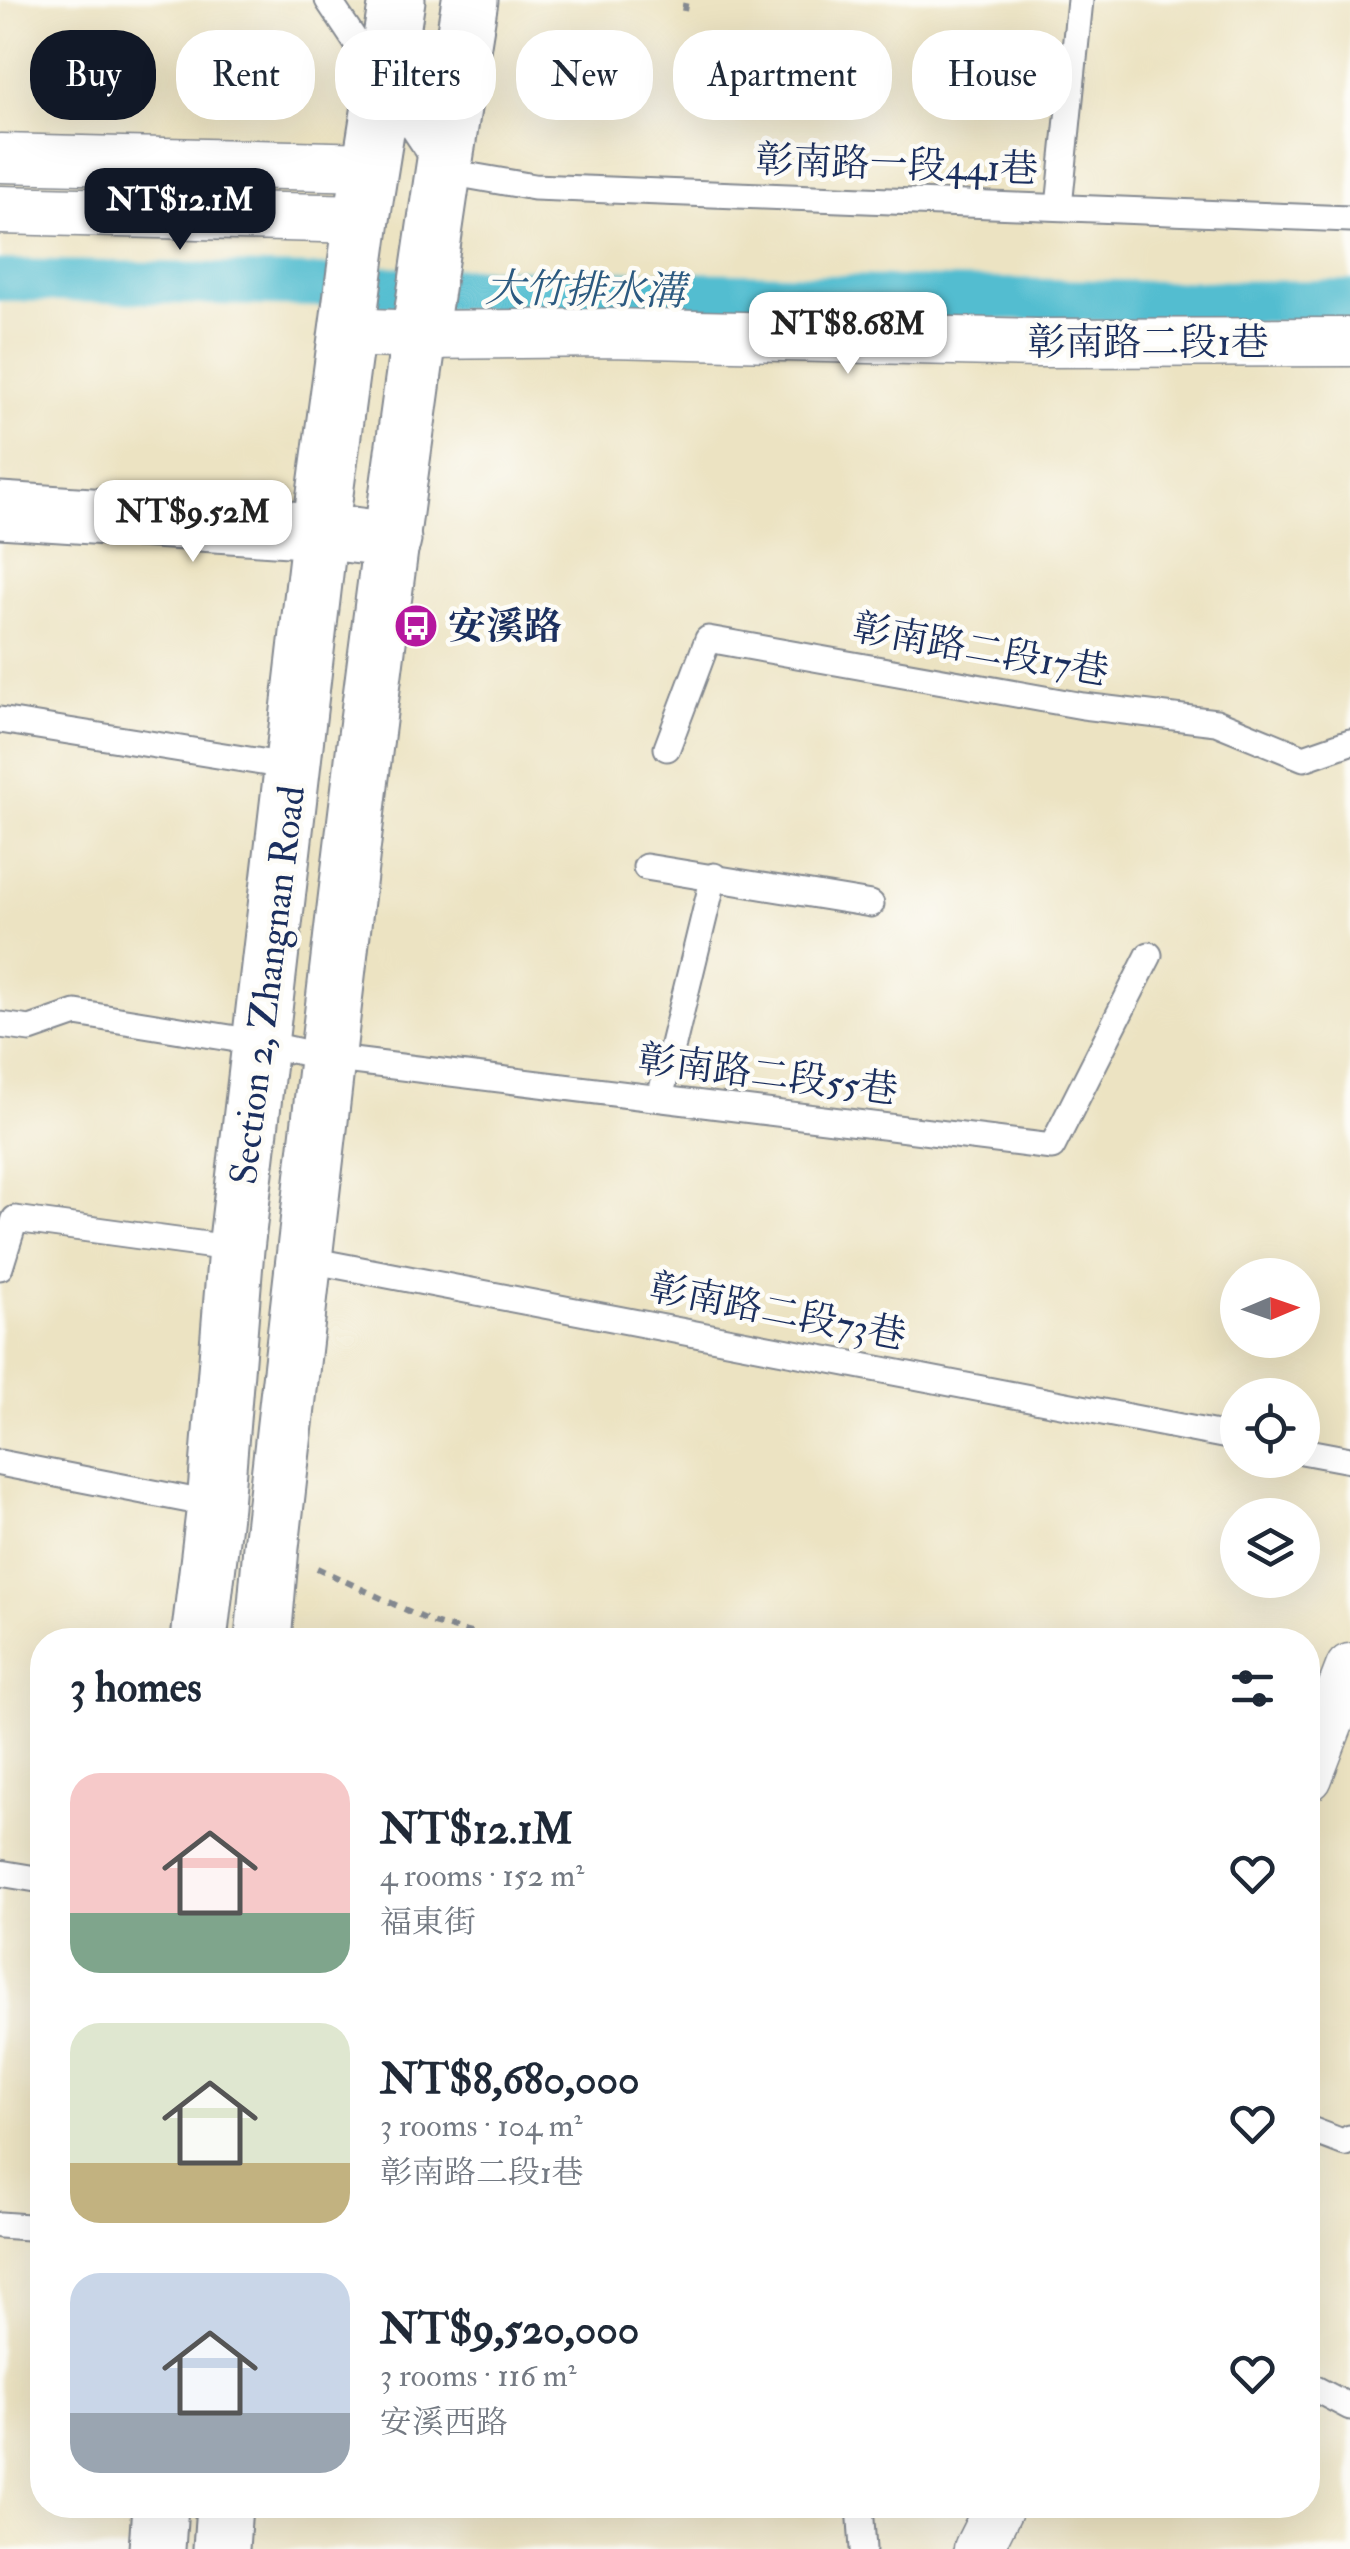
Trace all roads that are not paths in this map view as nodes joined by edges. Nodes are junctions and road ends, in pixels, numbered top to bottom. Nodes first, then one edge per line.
1 (328, 0) edge
2 (397, 0) edge
3 (470, 0) edge
4 (1080, 0) edge
5 (348, 30) edge
6 (392, 30) edge
7 (378, 120) edge
8 (409, 120) edge
9 (0, 158) edge
10 (136, 162) junction
11 (442, 171) junction
12 (367, 193) junction
13 (1059, 207) junction
14 (0, 210) edge
15 (134, 214) junction
16 (1350, 219) edge
17 (434, 237) junction
18 (347, 332) junction
19 (418, 335) junction
20 (1350, 342) edge
21 (0, 510) edge
22 (320, 530) junction
23 (393, 540) junction
24 (0, 720) edge
25 (1350, 742) edge
26 (667, 748) dead end
27 (293, 766) junction
28 (646, 867) dead end
29 (714, 876) junction
30 (871, 904) dead end
31 (1150, 955) dead end
32 (0, 1026) edge
33 (261, 1043) junction
34 (328, 1058) junction
35 (660, 1098) junction
36 (236, 1249) junction
37 (304, 1258) junction
38 (0, 1267) edge
39 (1220, 1435) edge
40 (1320, 1454) edge
41 (1350, 1460) edge
42 (0, 1463) edge
43 (215, 1505) junction
44 (200, 1628) edge
45 (264, 1628) edge
46 (1350, 1668) edge
47 (1337, 1737) edge
48 (1320, 1761) edge
49 (0, 1873) edge
50 (30, 1878) edge
51 (1320, 2133) edge
52 (1350, 2138) edge
53 (0, 2225) edge
54 (30, 2227) edge
55 (1320, 2392) edge
56 (1350, 2407) edge
57 (159, 2518) edge
58 (223, 2518) edge
59 (861, 2518) edge
60 (994, 2518) edge
61 (157, 2549) edge
62 (221, 2549) edge
63 (863, 2549) edge
64 (978, 2549) edge

1 - 5 lane
2 - 6 main road, Section 2, Zhangnan Road
3 - 11 main road, Section 2, Zhangnan Road
4 - 13 lane
7 - 12 main road, Section 2, Zhangnan Road
8 - 11 lane
9 - 10 street
10 - 12 street
10 - 15 street
11 - 12 main road
11 - 13 lane, 彰南路一段441巷
11 - 17 main road, Section 2, Zhangnan Road
12 - 15 street
12 - 17 main road
12 - 18 main road, Section 2, Zhangnan Road
13 - 16 lane, 彰南路一段441巷
14 - 15 street
17 - 19 main road, Section 2, Zhangnan Road
18 - 19 street, 彰南路二段1巷
18 - 22 main road, Section 2, Zhangnan Road
19 - 20 street, 彰南路二段1巷
19 - 23 main road, Section 2, Zhangnan Road
21 - 22 main road
22 - 23 main road
22 - 27 main road, Section 2, Zhangnan Road
23 - 34 main road, Section 2, Zhangnan Road
24 - 27 lane
25 - 26 lane, 彰南路二段17巷
27 - 33 main road, Section 2, Zhangnan Road
28 - 29 lane
29 - 30 lane
29 - 35 lane
31 - 35 lane, 彰南路二段55巷
32 - 33 lane, 彰南路二段55巷
33 - 34 lane, 彰南路二段55巷
33 - 36 main road, Section 2, Zhangnan Road
34 - 35 lane, 彰南路二段55巷
34 - 37 main road, Section 2, Zhangnan Road
36 - 38 lane
36 - 43 main road, Section 2, Zhangnan Road
37 - 39 lane, 彰南路二段73巷
37 - 45 main road, Section 2, Zhangnan Road
40 - 41 lane
42 - 43 lane
43 - 44 main road, Section 2, Zhangnan Road
46 - 47 street
47 - 48 street
49 - 50 lane
51 - 52 lane
53 - 54 lane
55 - 56 lane
57 - 61 main road
58 - 62 main road
59 - 63 lane
60 - 64 street

